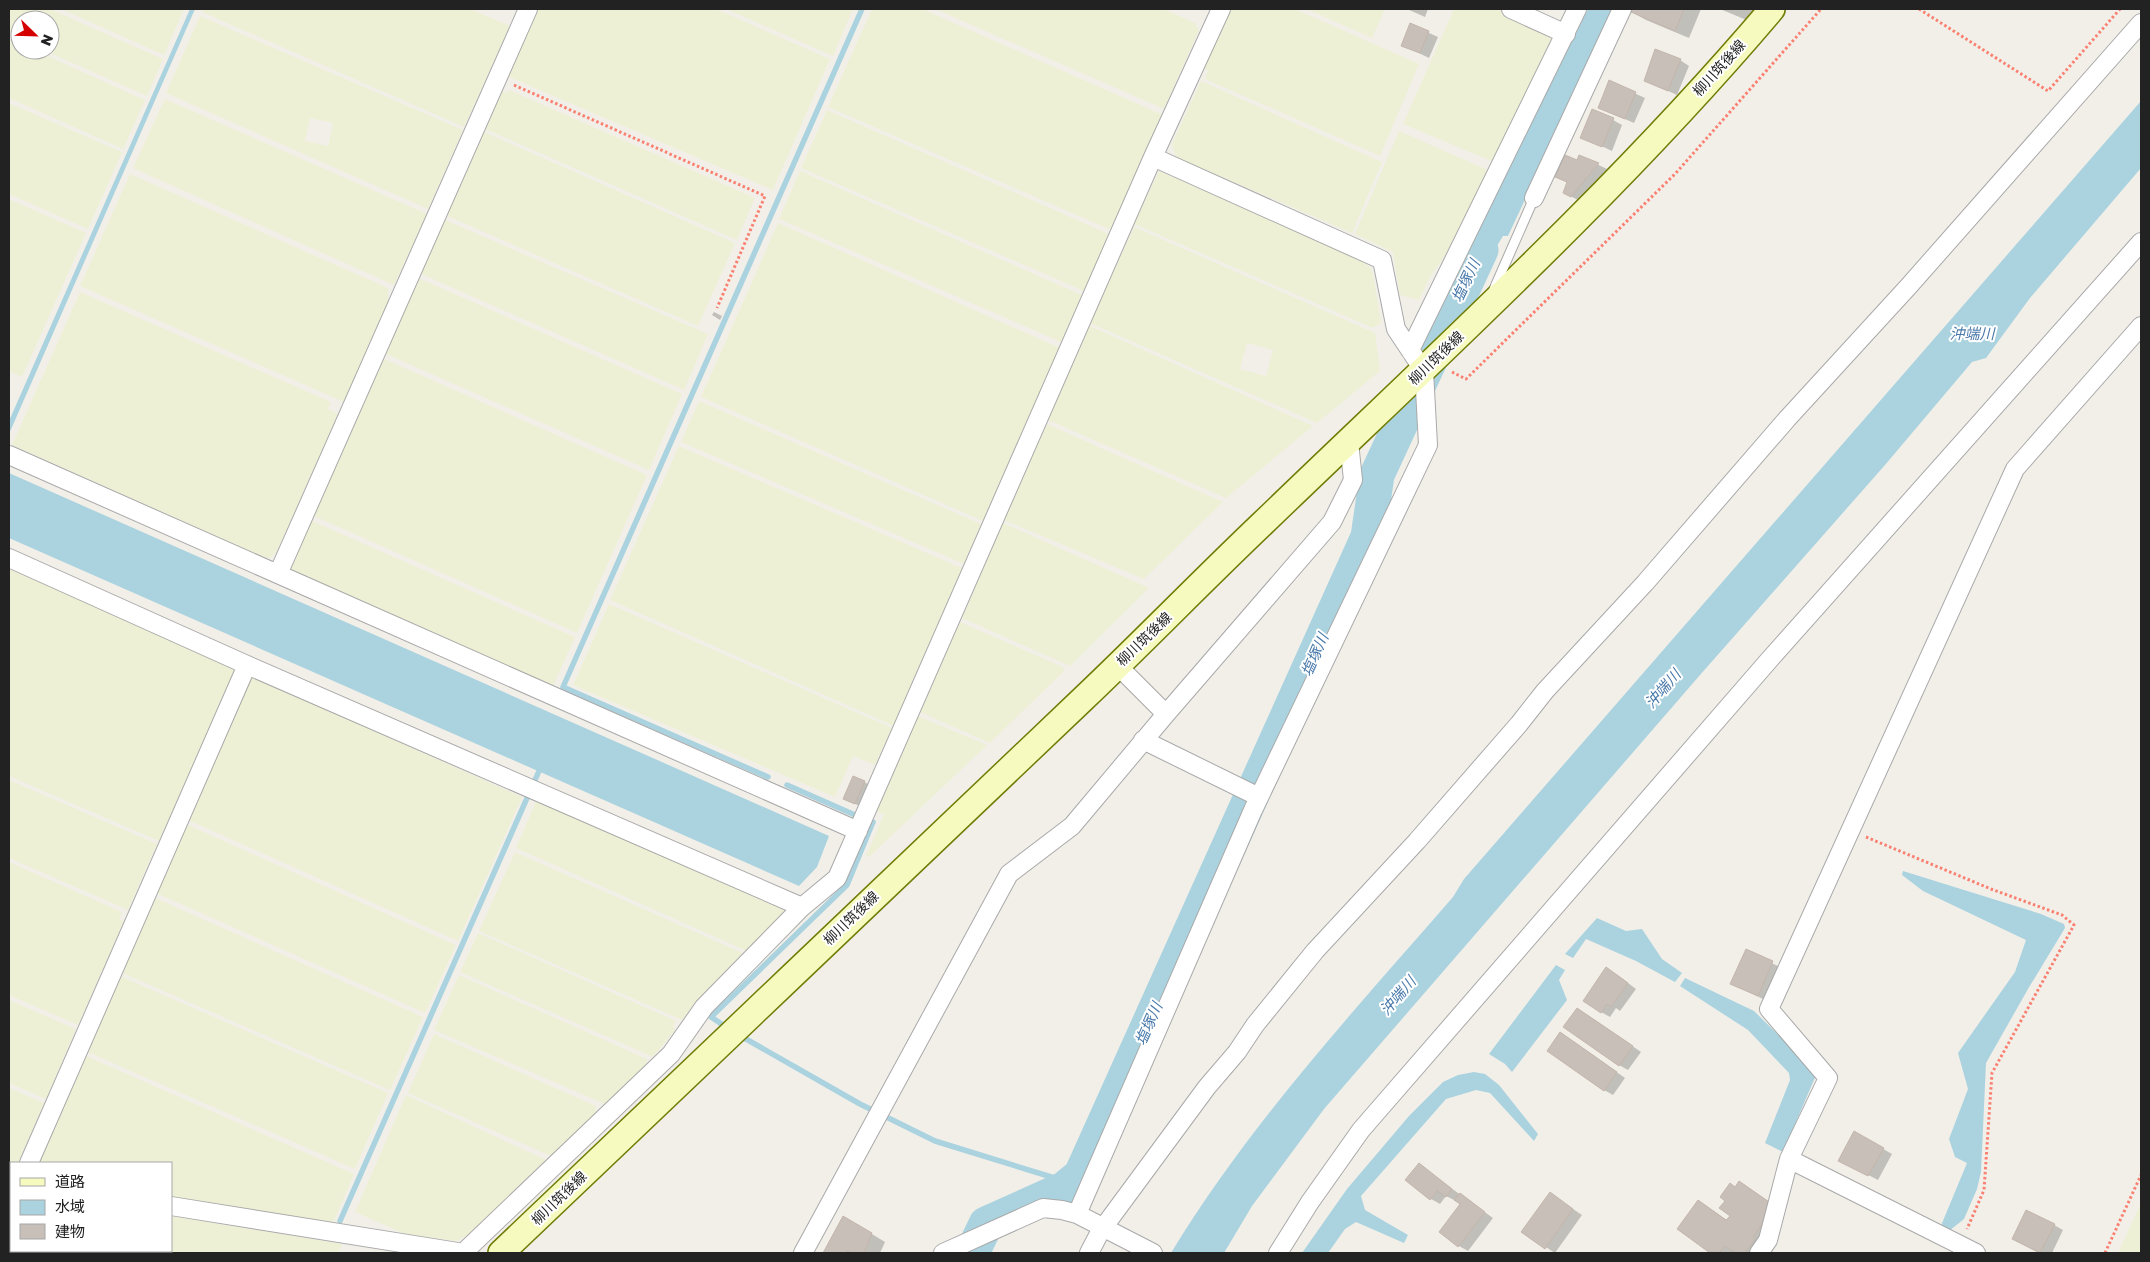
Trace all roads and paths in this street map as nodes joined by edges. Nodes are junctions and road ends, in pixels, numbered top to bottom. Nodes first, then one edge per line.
1 (528, 9) edge
2 (1221, 9) edge
3 (1511, 9) edge
4 (1577, 9) edge
5 (1622, 9) edge
6 (1772, 9) edge
7 (1821, 9) edge
8 (1919, 9) edge
9 (2120, 9) edge
10 (2141, 23) edge
11 (1566, 34) junction
12 (497, 78) junction
13 (1153, 157) junction
14 (1534, 198) joint
15 (2141, 242) edge
16 (717, 308) dead end
17 (1484, 311) junction
18 (2141, 326) edge
19 (1410, 350) junction
20 (1428, 367) junction
21 (1349, 442) junction
22 (9, 455) edge
23 (9, 558) edge
24 (278, 574) junction
25 (248, 665) junction
26 (1117, 665) junction
27 (1166, 714) junction
28 (1143, 740) junction
29 (1259, 797) junction
30 (1850, 830) junction
31 (858, 832) junction
32 (802, 907) junction
33 (1789, 1159) junction
34 (29, 1162) edge
35 (2141, 1175) edge
36 (172, 1206) edge
37 (1077, 1214) junction
38 (1103, 1228) junction
39 (1957, 1243) junction
40 (1146, 1251) edge
41 (464, 1253) edge
42 (501, 1253) edge
43 (802, 1253) edge
44 (943, 1253) edge
45 (1089, 1253) edge
46 (1278, 1253) edge
47 (1760, 1253) edge
48 (1976, 1253) edge
49 (2105, 1253) edge

1 - 12 street
2 - 13 street
3 - 11 street
4 - 11 street
5 - 14 street
6 - 17 main road, 柳川筑後線
7 - 20 path
8 - 9 path
10 - 38 street
11 - 19 street
12 - 16 path
12 - 24 street
13 - 19 street
13 - 31 street
14 - 17 lane
15 - 46 street
17 - 20 main road, 柳川筑後線
18 - 30 street
19 - 20 street
20 - 21 main road, 柳川筑後線
20 - 29 street
21 - 26 main road, 柳川筑後線
21 - 27 street
22 - 24 street
23 - 25 street
24 - 31 street
25 - 32 street
25 - 34 street
26 - 27 street
26 - 42 main road, 柳川筑後線
27 - 28 street
28 - 29 street
28 - 43 street
29 - 37 street
30 - 33 street
30 - 39 path
31 - 32 street
32 - 41 street
33 - 39 street
33 - 47 street
35 - 49 path
36 - 41 street
37 - 38 street
37 - 44 street
38 - 40 street
38 - 45 street
39 - 48 street

